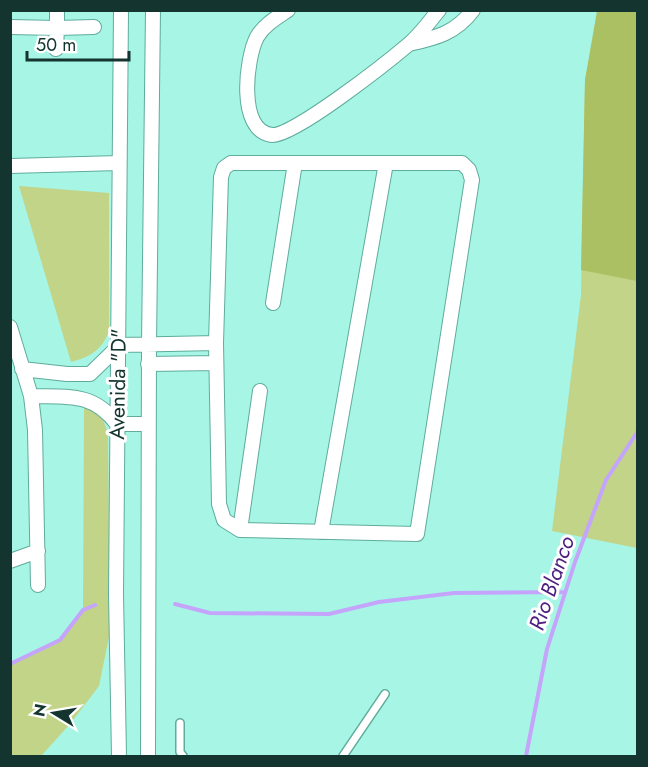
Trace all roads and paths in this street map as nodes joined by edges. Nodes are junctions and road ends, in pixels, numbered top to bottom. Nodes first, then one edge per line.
1 (57, 10) edge
2 (121, 10) edge
3 (153, 10) edge
4 (288, 10) edge
5 (440, 10) edge
6 (473, 10) edge
7 (10, 27) edge
8 (94, 27) dead end
9 (57, 28) junction
10 (409, 44) junction
11 (56, 49) dead end
12 (119, 163) junction
13 (295, 163) junction
14 (386, 163) junction
15 (10, 166) edge
16 (273, 303) dead end
17 (10, 327) edge
18 (216, 343) junction
19 (120, 345) junction
20 (148, 345) junction
21 (216, 363) junction
22 (148, 364) junction
23 (22, 369) junction
24 (90, 374) junction
25 (260, 391) dead end
26 (31, 396) junction
27 (90, 400) junction
28 (117, 424) junction
29 (148, 424) junction
30 (240, 530) junction
31 (321, 532) junction
32 (38, 551) junction
33 (10, 561) edge
34 (38, 585) dead end
35 (385, 694) dead end
36 (180, 723) dead end
37 (120, 752) edge
38 (147, 752) edge
39 (183, 756) edge
40 (343, 756) edge

1 - 9 street
2 - 12 street, Avenida "D"
3 - 20 street, Avenida "D"
4 - 10 street
5 - 10 street
6 - 10 street
7 - 9 street
8 - 9 street
9 - 11 street
12 - 15 street
12 - 19 street, Avenida "D"
13 - 14 street
13 - 16 street
13 - 18 street
14 - 31 street
14 - 31 street
17 - 23 street
18 - 20 street
18 - 21 street
19 - 20 street
19 - 24 street
19 - 28 street, Avenida "D"
20 - 22 street, Avenida "D"
21 - 22 street
21 - 30 street
22 - 29 street, Avenida "D"
23 - 24 street
23 - 26 street
24 - 27 street
25 - 30 street
26 - 27 street
26 - 32 street
27 - 28 street
28 - 29 street
28 - 37 street, Avenida "D"
29 - 38 street, Avenida "D"
30 - 31 street
32 - 33 street
32 - 34 street
35 - 40 lane
36 - 39 lane
37 - 38 street

